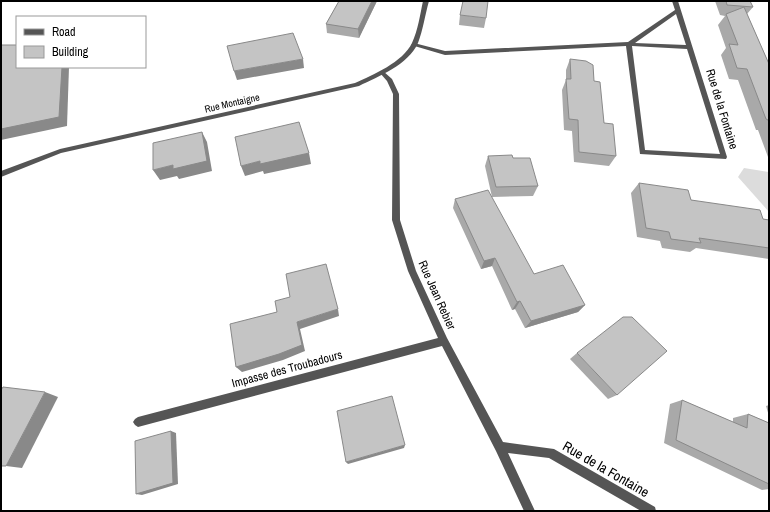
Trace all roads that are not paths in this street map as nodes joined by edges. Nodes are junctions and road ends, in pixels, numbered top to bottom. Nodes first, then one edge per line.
1 (426, 1) edge
2 (675, 1) edge
3 (678, 11) junction
4 (628, 44) junction
5 (414, 45) junction
6 (689, 47) junction
7 (383, 73) junction
8 (1, 174) edge
9 (444, 341) junction
10 (138, 422) dead end
11 (500, 448) junction
12 (530, 511) edge
13 (650, 511) edge

1 - 5 street, Rue Montaigne
2 - 3 street, Rue de la Fontaine
3 - 4 street
3 - 6 street, Rue de la Fontaine
4 - 5 street
4 - 6 street
4 - 6 street, Rue de la Fontaine
5 - 7 street, Rue Montaigne
7 - 8 street, Rue Montaigne
7 - 9 street, Rue Jean Rebier
9 - 10 street, Impasse des Troubadours
9 - 11 street, Rue Jean Rebier
11 - 12 street, Rue Jean Rebier
11 - 13 street, Rue de la Fontaine

